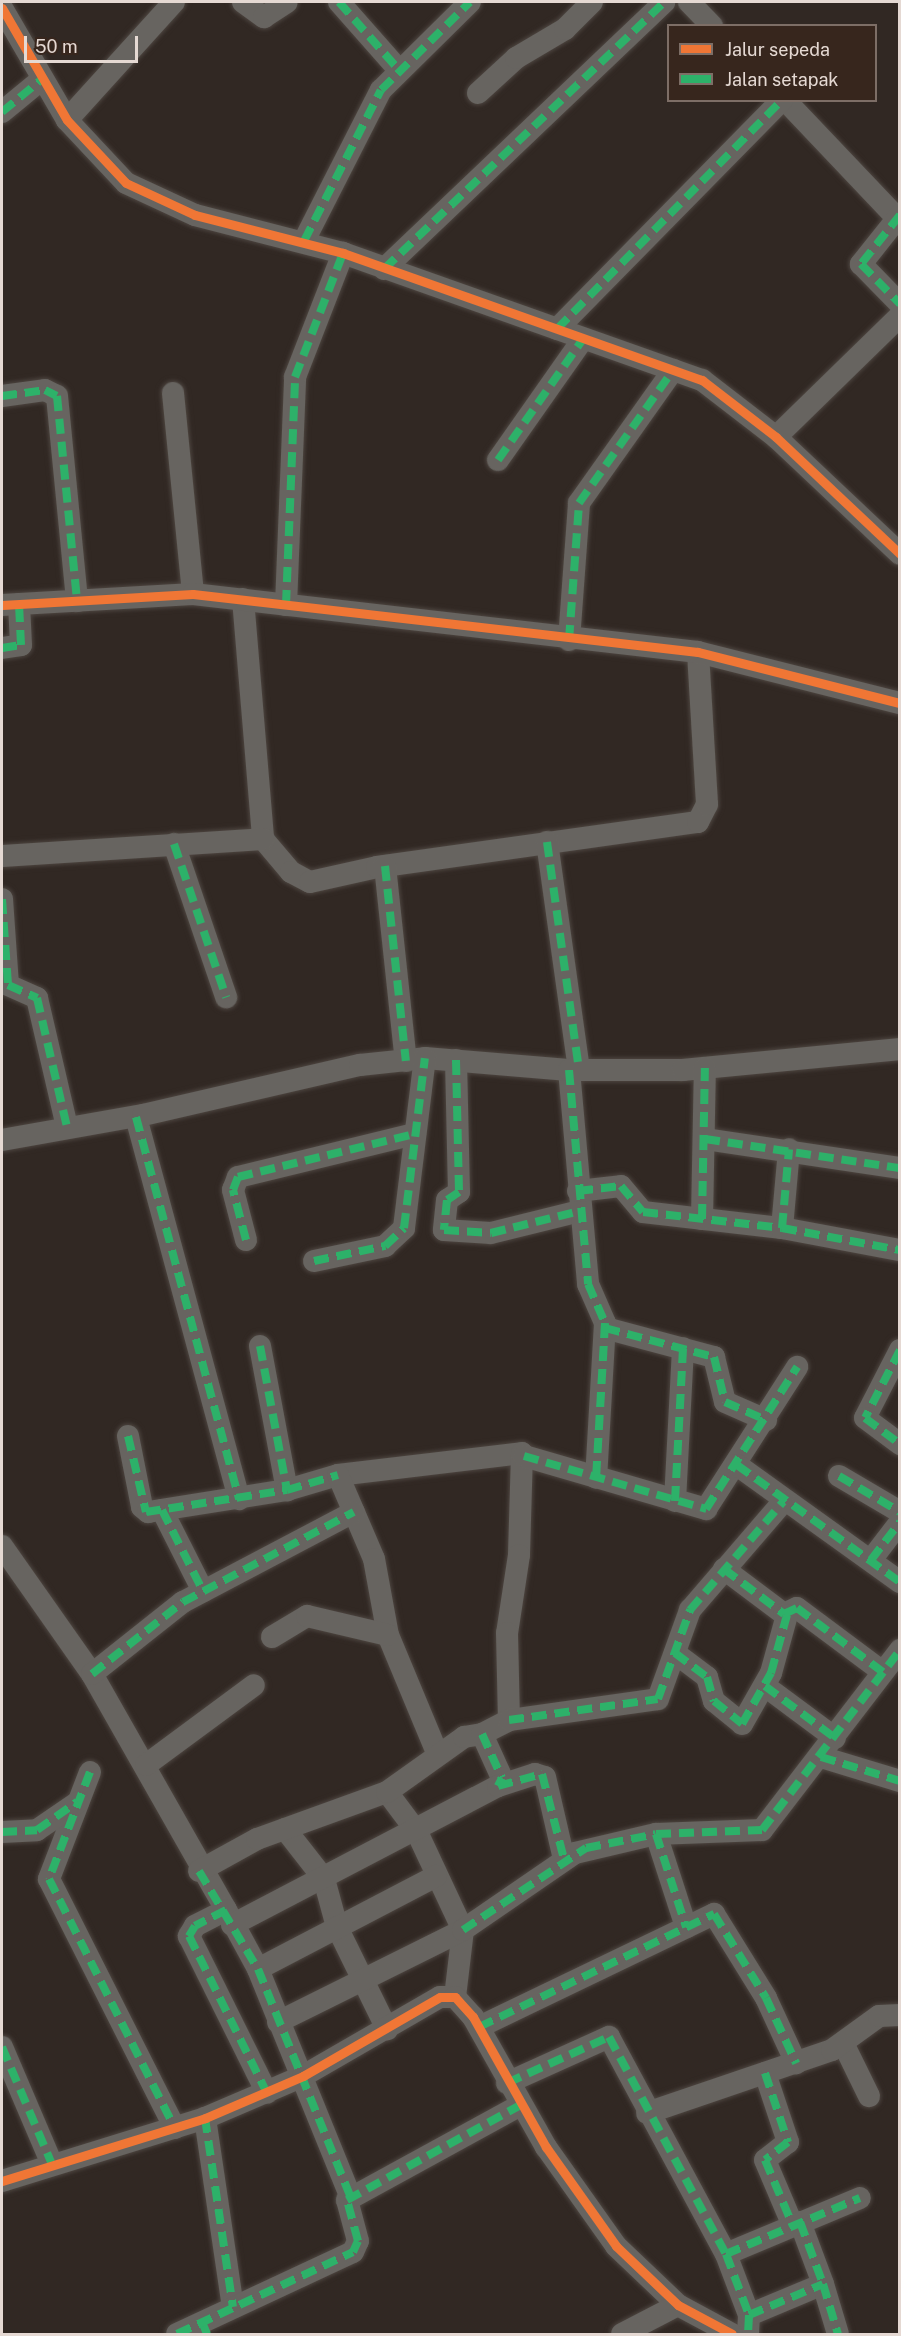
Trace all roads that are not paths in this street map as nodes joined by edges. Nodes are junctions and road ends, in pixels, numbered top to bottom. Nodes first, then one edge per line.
1 (174, 2) edge
2 (243, 2) edge
3 (287, 2) edge
4 (339, 2) edge
5 (470, 2) edge
6 (592, 2) edge
7 (664, 2) edge
8 (689, 2) edge
9 (2, 8) edge
10 (710, 24) edge
11 (399, 70) junction
12 (41, 80) junction
13 (478, 93) dead end
14 (781, 102) edge
15 (785, 102) edge
16 (2, 112) edge
17 (68, 120) junction
18 (898, 218) edge
19 (304, 241) junction
20 (343, 253) junction
21 (384, 269) junction
22 (900, 304) edge
23 (900, 316) edge
24 (557, 329) junction
25 (584, 339) junction
26 (674, 370) junction
27 (173, 393) dead end
28 (2, 396) edge
29 (776, 437) junction
30 (498, 460) dead end
31 (900, 554) edge
32 (193, 594) junction
33 (243, 599) junction
34 (77, 601) junction
35 (286, 604) junction
36 (10, 605) edge
37 (569, 639) junction
38 (2, 648) edge
39 (698, 652) junction
40 (900, 703) edge
41 (263, 839) junction
42 (547, 842) junction
43 (174, 844) junction
44 (2, 856) edge
45 (385, 866) junction
46 (2, 899) edge
47 (226, 997) dead end
48 (900, 1049) edge
49 (415, 1060) junction
50 (456, 1060) junction
51 (705, 1068) junction
52 (574, 1070) junction
53 (136, 1116) junction
54 (67, 1127) junction
55 (416, 1134) junction
56 (705, 1139) junction
57 (2, 1140) edge
58 (789, 1149) junction
59 (900, 1168) edge
60 (579, 1201) junction
61 (702, 1219) junction
62 (782, 1228) junction
63 (246, 1240) dead end
64 (900, 1250) edge
65 (314, 1261) dead end
66 (605, 1328) junction
67 (260, 1346) dead end
68 (683, 1348) junction
69 (900, 1350) edge
70 (797, 1367) dead end
71 (766, 1420) junction
72 (128, 1436) dead end
73 (900, 1444) edge
74 (524, 1456) junction
75 (737, 1465) junction
76 (338, 1475) junction
77 (839, 1476) dead end
78 (596, 1478) junction
79 (287, 1490) junction
80 (239, 1499) junction
81 (675, 1501) junction
82 (783, 1502) junction
83 (162, 1510) junction
84 (354, 1512) junction
85 (900, 1512) edge
86 (900, 1522) edge
87 (2, 1546) edge
88 (871, 1560) junction
89 (724, 1569) junction
90 (900, 1582) edge
91 (203, 1591) junction
92 (787, 1615) junction
93 (388, 1635) junction
94 (272, 1637) dead end
95 (900, 1650) edge
96 (675, 1653) junction
97 (883, 1672) junction
98 (92, 1674) junction
99 (254, 1684) dead end
100 (765, 1686) junction
101 (509, 1720) junction
102 (482, 1734) junction
103 (835, 1738) junction
104 (438, 1755) junction
105 (821, 1757) junction
106 (146, 1765) junction
107 (90, 1772) dead end
108 (900, 1781) edge
109 (498, 1786) junction
110 (387, 1792) junction
111 (78, 1802) junction
112 (285, 1829) junction
113 (2, 1832) edge
114 (417, 1832) junction
115 (656, 1834) junction
116 (564, 1859) junction
117 (199, 1871) junction
118 (436, 1876) junction
119 (324, 1879) junction
120 (229, 1918) junction
121 (337, 1927) junction
122 (686, 1927) junction
123 (463, 1930) junction
124 (258, 1969) junction
125 (362, 1979) junction
126 (455, 1997) junction
127 (900, 2015) edge
128 (278, 2022) junction
129 (479, 2027) junction
130 (387, 2029) junction
131 (844, 2045) junction
132 (2, 2047) edge
133 (796, 2063) junction
134 (765, 2073) junction
135 (303, 2076) junction
136 (507, 2083) junction
137 (267, 2093) junction
138 (869, 2096) dead end
139 (519, 2106) junction
140 (647, 2113) junction
141 (205, 2118) junction
142 (175, 2128) junction
143 (51, 2162) junction
144 (2, 2181) edge
145 (351, 2198) junction
146 (860, 2198) dead end
147 (796, 2224) junction
148 (726, 2254) junction
149 (823, 2284) junction
150 (678, 2305) junction
151 (233, 2307) junction
152 (748, 2324) edge
153 (205, 2328) edge
154 (177, 2334) edge
155 (622, 2334) edge
156 (732, 2334) edge
157 (838, 2334) edge

1 - 17 street
2 - 3 street
4 - 11 street
5 - 11 street
6 - 13 street
7 - 21 street
8 - 10 street
9 - 12 street
11 - 19 street
12 - 16 street
12 - 17 street
14 - 24 street
15 - 18 street
17 - 19 street
18 - 22 street
19 - 20 street
20 - 21 street
20 - 35 street
21 - 24 street
23 - 29 street
24 - 25 street
25 - 26 street
25 - 30 street
26 - 29 street
26 - 37 street
27 - 32 street
28 - 34 street
29 - 31 street
32 - 33 street
32 - 34 street
33 - 35 street
33 - 41 street
34 - 36 street
35 - 37 street
36 - 38 street
37 - 39 street
39 - 40 street
39 - 42 street
41 - 43 street
41 - 45 street
42 - 45 street
42 - 52 street
43 - 44 street
43 - 47 street
45 - 49 street
46 - 54 street
48 - 51 street
49 - 50 street
49 - 53 street
49 - 55 street
50 - 52 street
50 - 60 street
51 - 52 street
51 - 56 street
52 - 60 street
53 - 54 street
53 - 80 street
54 - 57 street
55 - 63 street
55 - 65 street
56 - 58 street
56 - 61 street
58 - 59 street
58 - 62 street
60 - 61 street
60 - 66 street
61 - 62 street
62 - 64 street
66 - 68 street
66 - 78 street
67 - 79 street
68 - 71 street
68 - 81 street
69 - 73 street
70 - 71 street
71 - 75 street
72 - 83 street
74 - 76 street
74 - 78 street
74 - 101 street
75 - 81 street
75 - 82 street
76 - 79 street
76 - 84 street
77 - 85 street
78 - 81 street
79 - 80 street
80 - 83 street
82 - 88 street
82 - 89 street
83 - 91 street
84 - 91 street
84 - 93 street
86 - 88 street
87 - 98 street
88 - 90 street
89 - 92 street
89 - 96 street
91 - 98 street
92 - 97 street
92 - 100 street
93 - 94 street
93 - 104 street
95 - 97 street
96 - 100 street
96 - 101 street
97 - 103 street
98 - 106 street
99 - 106 street
100 - 103 street
101 - 102 street
102 - 104 street
102 - 109 street
103 - 105 street
104 - 110 street
105 - 108 street
105 - 115 street
106 - 117 street
107 - 111 street
109 - 114 street
109 - 116 street
110 - 112 street
110 - 114 street
111 - 113 street
111 - 142 street
112 - 117 street
112 - 119 street
114 - 118 street
114 - 119 street
115 - 116 street
115 - 122 street
116 - 123 street
117 - 120 street
118 - 121 street
118 - 123 street
119 - 120 street
119 - 121 street
120 - 124 street
120 - 137 street
121 - 124 street
121 - 125 street
122 - 129 street
122 - 133 street
123 - 125 street
123 - 126 street
124 - 128 street
125 - 128 street
125 - 130 street
126 - 129 street
126 - 130 street
127 - 131 street
128 - 135 street
129 - 136 street
130 - 135 street
131 - 133 street
131 - 138 street
132 - 143 street
133 - 134 street
134 - 140 street
134 - 147 street
135 - 137 street
135 - 145 street
136 - 139 street
136 - 140 street
137 - 141 street
139 - 145 street
139 - 150 street
140 - 148 street
141 - 142 street
141 - 151 street
142 - 143 street
143 - 144 street
145 - 151 street
146 - 147 street
147 - 148 street
147 - 149 street
148 - 152 street
149 - 152 street
149 - 157 street
150 - 155 street
150 - 156 street
151 - 153 street
153 - 154 street

